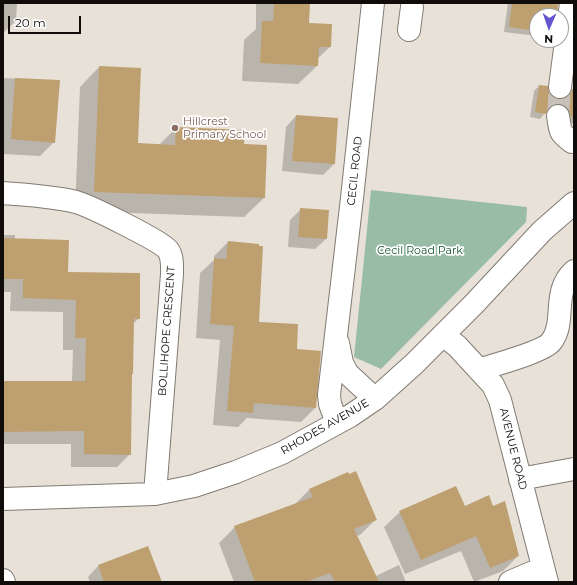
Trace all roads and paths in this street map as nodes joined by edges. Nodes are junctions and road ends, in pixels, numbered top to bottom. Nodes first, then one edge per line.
1 (373, 3) edge
2 (571, 3) edge
3 (412, 7) dead end
4 (389, 27) junction
5 (560, 87) tunnel mouth
6 (566, 117) tunnel mouth
7 (573, 143) edge
8 (3, 193) edge
9 (574, 203) edge
10 (574, 271) edge
11 (443, 335) junction
12 (336, 338) junction
13 (479, 370) junction
14 (375, 399) junction
15 (337, 423) junction
16 (574, 469) edge
17 (520, 479) junction
18 (155, 494) junction
19 (3, 499) edge
20 (545, 575) edge
21 (510, 582) edge

1 - 4 street, CECIL ROAD
2 - 5 street
3 - 4 street
4 - 12 street, CECIL ROAD
6 - 7 street
8 - 18 street, BOLLIHOPE CRESCENT
9 - 11 street, RHODES AVENUE
10 - 13 street
11 - 13 street, AVENUE ROAD
11 - 14 street, RHODES AVENUE
12 - 14 street, CECIL ROAD
12 - 15 street, CECIL ROAD
13 - 17 street, AVENUE ROAD
14 - 15 street, RHODES AVENUE
15 - 18 street, RHODES AVENUE
16 - 17 street
17 - 20 street, AVENUE ROAD
18 - 19 street, RHODES AVENUE
20 - 21 street

